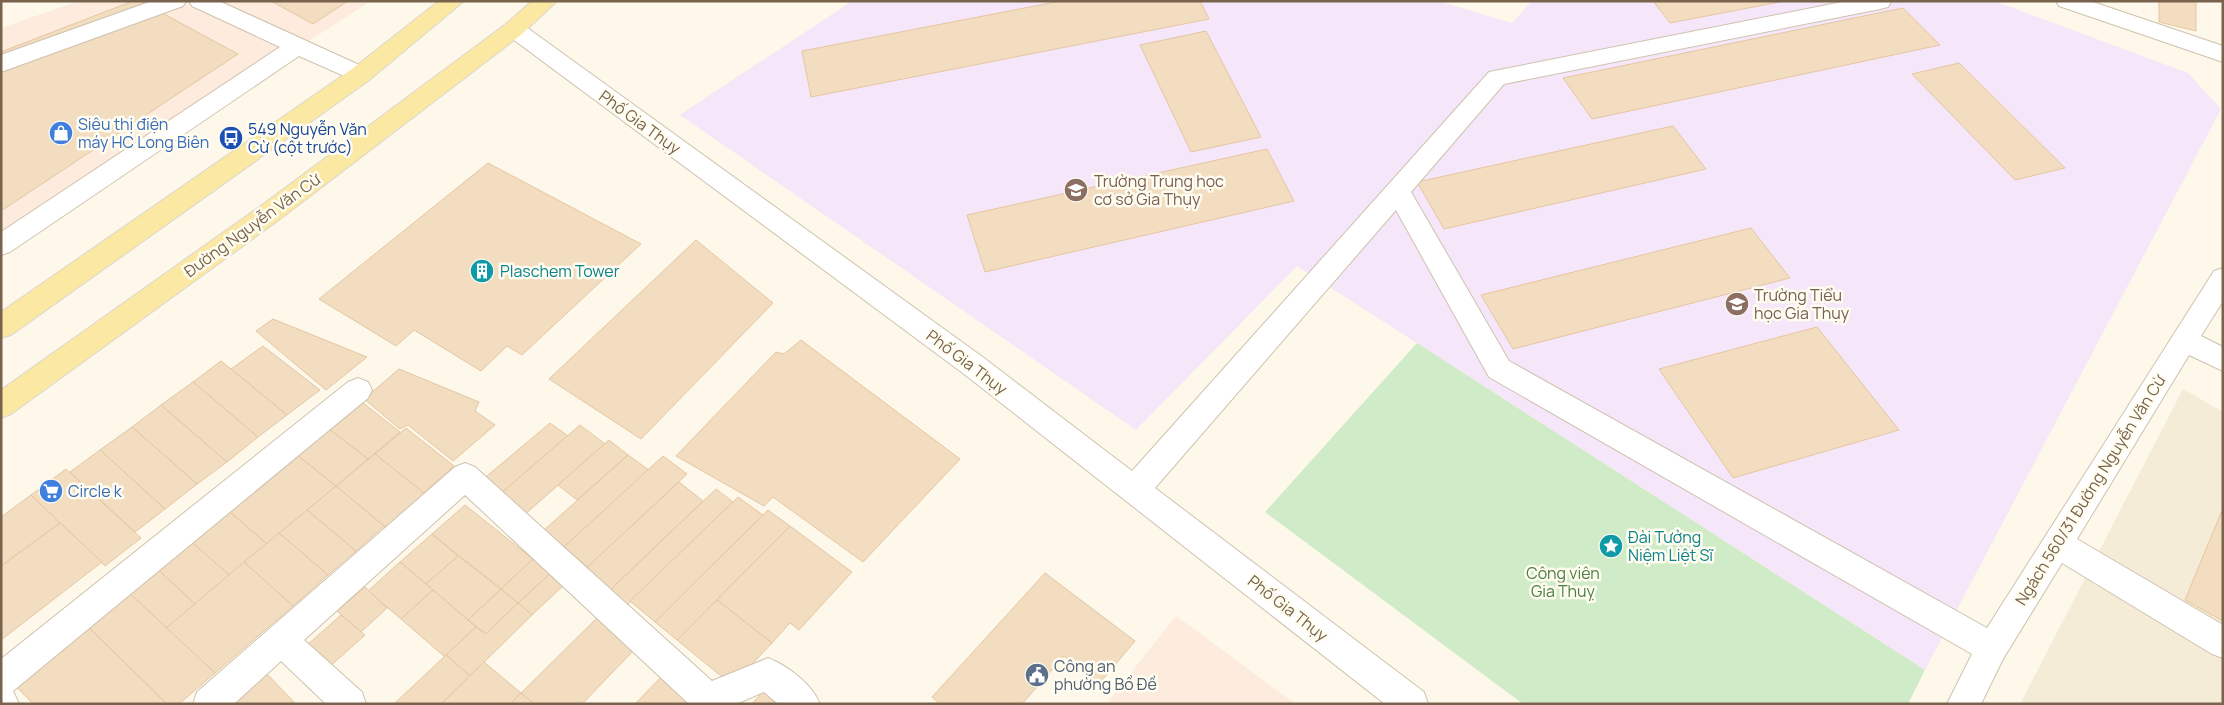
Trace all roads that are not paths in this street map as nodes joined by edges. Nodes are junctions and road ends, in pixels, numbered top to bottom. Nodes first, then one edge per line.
1 (175, 1) edge
2 (200, 1) edge
3 (452, 1) edge
4 (546, 1) edge
5 (2067, 1) edge
6 (1880, 2) edge
7 (514, 30) junction
8 (296, 47) junction
9 (2223, 54) edge
10 (1, 64) edge
11 (360, 75) junction
12 (1397, 190) junction
13 (1, 244) edge
14 (2223, 278) edge
15 (1, 327) edge
16 (2183, 339) junction
17 (2223, 360) edge
18 (358, 390) dead end
19 (1, 406) edge
20 (1135, 489) junction
21 (2057, 543) junction
22 (281, 640) junction
23 (2223, 643) edge
24 (1992, 648) junction
25 (1, 680) edge
26 (706, 701) edge
27 (209, 704) edge
28 (350, 704) edge
29 (804, 704) edge
30 (1412, 704) edge
31 (1963, 704) edge

1 - 10 street
2 - 8 street
3 - 11 main road
4 - 7 main road, Đường Nguyễn Văn Cừ
5 - 9 street
6 - 12 street
7 - 19 main road, Đường Nguyễn Văn Cừ
7 - 20 street, Phố Gia Thụy
8 - 11 street
8 - 13 street
11 - 15 main road
12 - 20 street
12 - 24 street
14 - 16 street, Ngách 560/31 Đường Nguyễn Văn Cừ
16 - 17 street
16 - 21 street, Ngách 560/31 Đường Nguyễn Văn Cừ
18 - 25 street
20 - 30 street, Phố Gia Thụy
21 - 23 street
21 - 24 street, Ngách 560/31 Đường Nguyễn Văn Cừ
22 - 26 street
22 - 27 street
22 - 28 street
24 - 31 street, Ngách 560/31 Đường Nguyễn Văn Cừ
26 - 29 street

